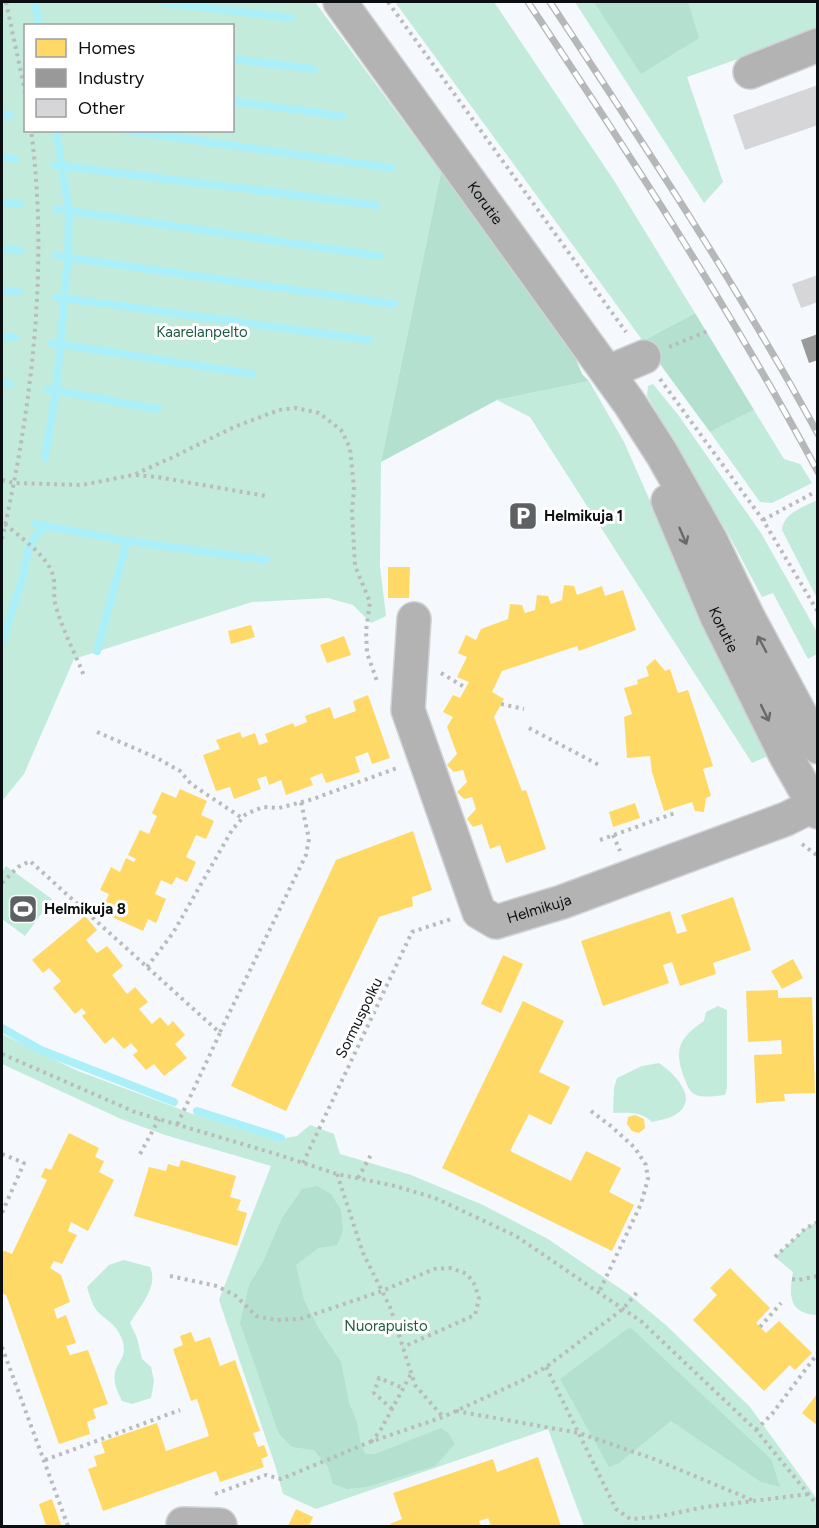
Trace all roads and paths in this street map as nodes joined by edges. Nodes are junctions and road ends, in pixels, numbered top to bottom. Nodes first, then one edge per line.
1 (6, 2) edge
2 (340, 2) edge
3 (388, 2) edge
4 (818, 45) edge
5 (750, 72) dead end
6 (24, 87) edge
7 (31, 132) edge
8 (708, 331) dead end
9 (644, 357) junction
10 (608, 372) junction
11 (630, 404) junction
12 (133, 475) junction
13 (2, 480) edge
14 (14, 483) junction
15 (815, 492) dead end
16 (266, 496) dead end
17 (763, 520) junction
18 (5, 524) junction
19 (2, 539) edge
20 (818, 612) edge
21 (414, 619) dead end
22 (442, 673) dead end
23 (84, 676) dead end
24 (466, 688) dead end
25 (381, 693) dead end
26 (501, 704) dead end
27 (524, 709) dead end
28 (529, 728) dead end
29 (97, 732) dead end
30 (818, 747) edge
31 (601, 766) dead end
32 (400, 767) dead end
33 (301, 802) junction
34 (816, 807) edge
35 (675, 813) dead end
36 (242, 818) junction
37 (600, 840) dead end
38 (800, 843) dead end
39 (818, 856) edge
40 (2, 883) edge
41 (454, 918) dead end
42 (147, 967) junction
43 (220, 1033) junction
44 (2, 1054) edge
45 (591, 1111) dead end
46 (159, 1119) junction
47 (177, 1125) junction
48 (372, 1153) dead end
49 (2, 1154) edge
50 (140, 1154) dead end
51 (303, 1163) junction
52 (337, 1174) junction
53 (358, 1178) junction
54 (2, 1213) edge
55 (818, 1222) edge
56 (775, 1257) dead end
57 (170, 1276) dead end
58 (818, 1276) edge
59 (792, 1279) dead end
60 (639, 1290) dead end
61 (382, 1291) junction
62 (599, 1292) junction
63 (781, 1303) dead end
64 (623, 1309) junction
65 (760, 1327) dead end
66 (2, 1347) edge
67 (404, 1347) junction
68 (818, 1353) edge
69 (546, 1367) junction
70 (412, 1372) junction
71 (403, 1388) junction
72 (392, 1409) junction
73 (180, 1410) dead end
74 (456, 1411) junction
75 (442, 1417) junction
76 (756, 1430) junction
77 (579, 1433) junction
78 (370, 1442) junction
79 (45, 1460) junction
80 (810, 1494) junction
81 (754, 1501) junction
82 (818, 1506) edge
83 (218, 1515) edge
84 (630, 1519) junction
85 (183, 1524) dead end
86 (68, 1527) edge
87 (633, 1527) edge

1 - 6 path
2 - 10 street, Korutie
3 - 9 path
4 - 5 street
7 - 14 path
8 - 9 path
9 - 10 street
9 - 17 path
10 - 11 street, Korutie
30 -> 11 street, Korutie
11 -> 34 street, Korutie
12 - 14 path
12 - 16 path
12 - 25 path
13 - 14 path
14 - 18 path
15 - 17 path
17 - 20 path
18 - 19 path
18 - 23 path
21 - 34 street, Helmikuja
22 - 24 path
26 - 27 path
28 - 31 path
29 - 36 path
32 - 33 path
33 - 36 path
33 - 43 path
35 - 37 path
36 - 42 path
38 - 39 path
40 - 42 path
41 - 51 path, Sormuspolku
42 - 43 path
43 - 47 path
44 - 46 path
45 - 62 path
46 - 47 path
46 - 50 path
47 - 51 path
48 - 53 path
49 - 54 path
51 - 52 path
52 - 53 path
52 - 61 path
53 - 62 path
55 - 56 path
57 - 61 path
58 - 59 path
60 - 64 path
61 - 67 path
61 - 67 path
62 - 64 path
63 - 65 path
64 - 69 path
64 - 76 path
66 - 79 path
67 - 70 path
68 - 76 path
69 - 74 path
69 - 77 path
70 - 71 path
70 - 75 path
71 - 72 path
71 - 72 path
72 - 78 path
73 - 79 path
74 - 75 path
74 - 77 path
75 - 78 path
76 - 80 path
77 - 81 path
77 - 84 path
78 - 83 path
79 - 86 path
80 - 81 path
80 - 82 path
81 - 84 path
83 - 85 street
84 - 87 path

